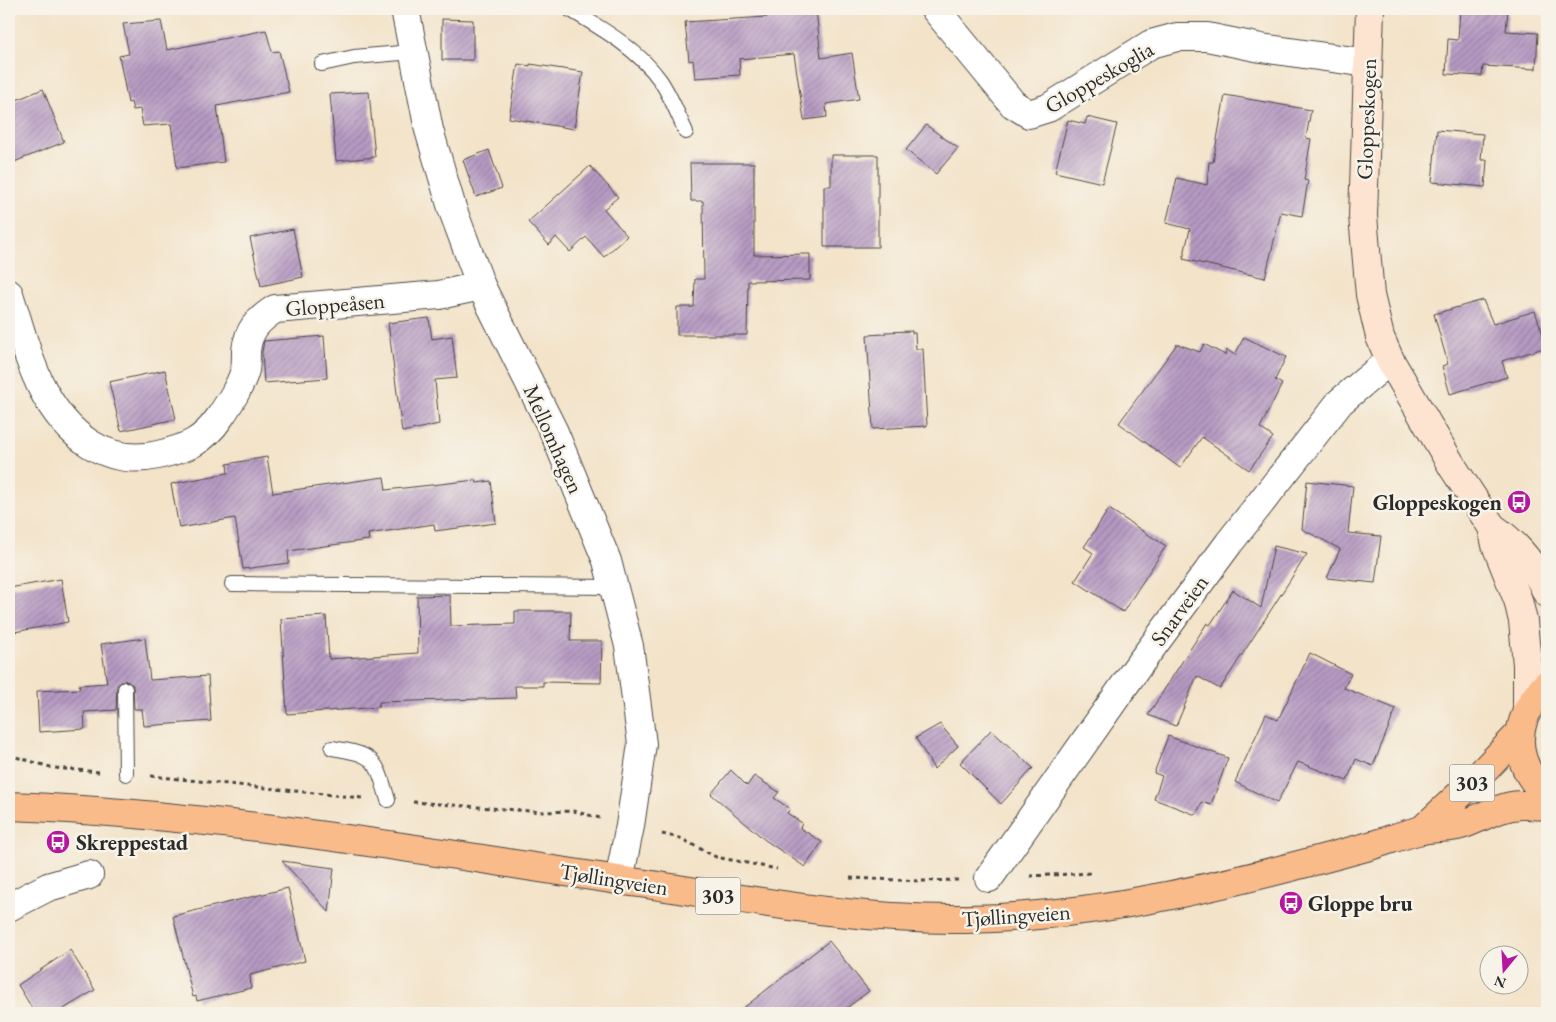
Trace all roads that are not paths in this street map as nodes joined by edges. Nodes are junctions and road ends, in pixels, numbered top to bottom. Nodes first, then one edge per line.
1 (406, 9) edge
2 (569, 9) edge
3 (935, 9) edge
4 (1370, 9) edge
5 (413, 52) junction
6 (1368, 63) junction
7 (322, 64) dead end
8 (686, 132) dead end
9 (481, 286) junction
10 (9, 294) edge
11 (1390, 360) junction
12 (1492, 527) junction
13 (232, 584) dead end
14 (614, 587) junction
15 (1547, 593) edge
16 (1547, 684) edge
17 (124, 689) dead end
18 (1523, 721) junction
19 (332, 748) dead end
20 (126, 774) road end
21 (1547, 796) edge
22 (388, 800) road end
23 (9, 806) edge
24 (1547, 806) edge
25 (1422, 830) junction
26 (89, 875) dead end
27 (989, 878) road end
28 (619, 880) junction
29 (9, 907) edge

1 - 5 street, Mellomhagen
2 - 8 lane
3 - 6 street, Gloppeskoglia
4 - 6 main road, Gloppeskogen
5 - 7 lane
5 - 9 street, Mellomhagen
6 - 11 main road, Gloppeskogen
9 - 10 street, Gloppeåsen
9 - 14 street, Mellomhagen
11 - 12 main road, Gloppeskogen
11 - 27 street, Snarveien
12 - 15 main road, Gloppeskogen
12 - 18 main road, Gloppeskogen
13 - 14 lane
14 - 28 street, Mellomhagen
16 - 18 main road, 303
17 - 20 lane
18 - 21 main road, 303
18 - 25 main road, Tjøllingveien / 303
19 - 22 lane
23 - 28 main road, Tjøllingveien / 303
24 - 25 main road, Tjøllingveien / 303
25 - 28 main road, Tjøllingveien / 303
26 - 29 street

